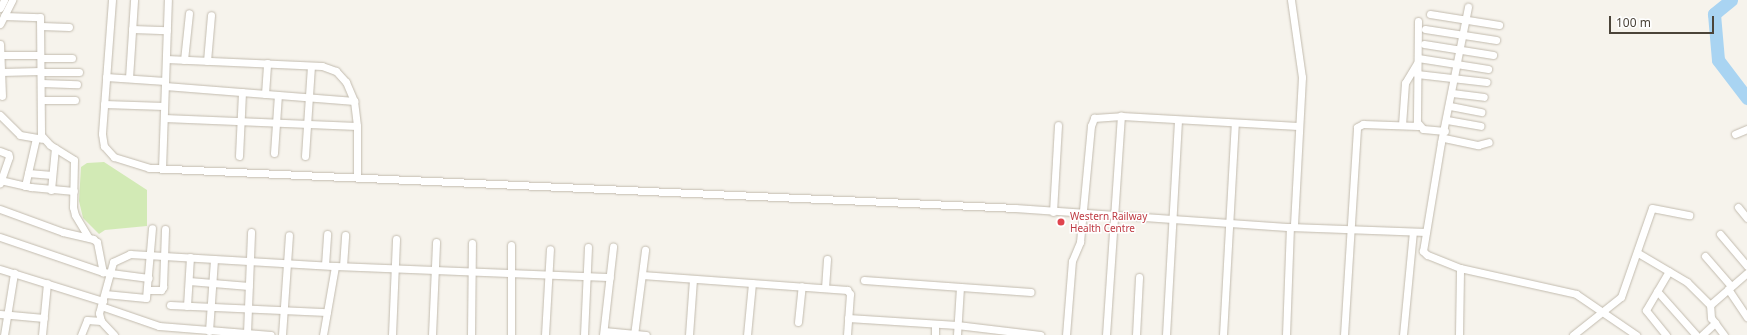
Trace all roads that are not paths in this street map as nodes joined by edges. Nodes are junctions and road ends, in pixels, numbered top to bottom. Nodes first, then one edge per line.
1 (4, 0) edge
2 (12, 0) edge
3 (112, 0) edge
4 (134, 0) edge
5 (168, 0) edge
6 (1291, 0) edge
7 (1468, 7) dead end
8 (0, 8) edge
9 (189, 13) dead end
10 (1430, 14) dead end
11 (4, 16) junction
12 (211, 16) dead end
13 (1466, 20) junction
14 (1418, 22) dead end
15 (0, 24) edge
16 (1499, 25) dead end
17 (41, 26) junction
18 (69, 27) dead end
19 (1425, 28) dead end
20 (132, 29) junction
21 (167, 30) junction
22 (1463, 34) junction
23 (1496, 40) dead end
24 (0, 44) edge
25 (1424, 44) dead end
26 (1460, 50) junction
27 (0, 55) edge
28 (1493, 55) dead end
29 (41, 57) junction
30 (72, 58) dead end
31 (166, 60) junction
32 (184, 60) junction
33 (1418, 60) junction
34 (207, 61) junction
35 (268, 63) junction
36 (1458, 64) junction
37 (311, 66) junction
38 (1488, 69) dead end
39 (1, 72) junction
40 (41, 72) junction
41 (79, 72) dead end
42 (1417, 74) junction
43 (106, 77) junction
44 (129, 78) junction
45 (1455, 78) junction
46 (1487, 82) dead end
47 (40, 83) junction
48 (165, 83) junction
49 (77, 84) dead end
50 (242, 92) junction
51 (1452, 93) junction
52 (265, 94) junction
53 (278, 95) junction
54 (2, 96) dead end
55 (309, 97) junction
56 (1484, 98) dead end
57 (40, 100) junction
58 (75, 100) dead end
59 (354, 100) junction
60 (104, 104) junction
61 (164, 106) junction
62 (1450, 106) junction
63 (1480, 112) dead end
64 (0, 115) edge
65 (1120, 116) junction
66 (164, 118) junction
67 (1447, 120) junction
68 (241, 121) junction
69 (1178, 121) junction
70 (276, 123) junction
71 (1235, 123) junction
72 (307, 124) junction
73 (1058, 125) dead end
74 (1402, 125) junction
75 (357, 126) junction
76 (1299, 126) junction
77 (1418, 126) junction
78 (1480, 126) dead end
79 (1747, 129) edge
80 (1735, 134) dead end
81 (1444, 135) junction
82 (39, 139) junction
83 (1489, 142) dead end
84 (55, 148) junction
85 (0, 150) edge
86 (274, 153) dead end
87 (239, 156) dead end
88 (305, 156) dead end
89 (162, 168) junction
90 (28, 173) junction
91 (52, 175) junction
92 (357, 176) junction
93 (0, 181) edge
94 (25, 186) junction
95 (51, 190) junction
96 (74, 191) junction
97 (1738, 207) dead end
98 (0, 208) edge
99 (1053, 212) junction
100 (1083, 214) junction
101 (1689, 215) dead end
102 (1112, 216) junction
103 (1747, 218) edge
104 (1171, 220) junction
105 (1230, 224) junction
106 (1292, 227) junction
107 (152, 228) dead end
108 (1350, 228) junction
109 (165, 229) dead end
110 (251, 232) dead end
111 (1413, 232) junction
112 (1426, 232) junction
113 (327, 234) dead end
114 (1720, 234) dead end
115 (289, 235) dead end
116 (345, 235) dead end
117 (0, 237) edge
118 (88, 237) junction
119 (396, 240) dead end
120 (436, 242) dead end
121 (472, 243) dead end
122 (511, 245) dead end
123 (588, 247) dead end
124 (613, 247) dead end
125 (550, 249) dead end
126 (645, 250) dead end
127 (1638, 252) junction
128 (151, 255) junction
129 (163, 256) junction
130 (1705, 256) dead end
131 (190, 257) junction
132 (214, 259) junction
133 (828, 259) dead end
134 (250, 261) junction
135 (288, 263) junction
136 (324, 265) junction
137 (339, 266) junction
138 (1747, 266) edge
139 (1460, 268) junction
140 (0, 269) edge
141 (394, 269) junction
142 (435, 271) junction
143 (1669, 271) junction
144 (106, 272) junction
145 (472, 272) junction
146 (14, 273) junction
147 (510, 273) junction
148 (1747, 274) edge
149 (549, 275) junction
150 (642, 275) junction
151 (587, 276) junction
152 (610, 277) junction
153 (1139, 277) dead end
154 (149, 278) junction
155 (693, 278) junction
156 (189, 280) junction
157 (864, 280) dead end
158 (212, 282) junction
159 (752, 282) junction
160 (47, 283) junction
161 (249, 286) junction
162 (802, 286) junction
163 (960, 287) junction
164 (1730, 287) junction
165 (825, 288) junction
166 (148, 290) junction
167 (1658, 291) junction
168 (1031, 292) dead end
169 (103, 300) junction
170 (170, 305) dead end
171 (187, 306) junction
172 (1710, 306) junction
173 (210, 307) junction
174 (248, 308) junction
175 (284, 310) junction
176 (1603, 310) junction
177 (327, 312) junction
178 (4, 314) edge
179 (1747, 317) edge
180 (44, 318) junction
181 (848, 318) junction
182 (101, 321) junction
183 (798, 322) dead end
184 (1715, 323) junction
185 (935, 324) junction
186 (957, 325) junction
187 (208, 331) junction
188 (178, 332) edge
189 (247, 333) junction
190 (604, 333) edge
191 (235, 334) edge
192 (634, 334) edge
193 (1633, 334) edge
194 (4, 335) edge
195 (42, 335) edge
196 (81, 335) edge
197 (114, 335) edge
198 (271, 335) edge
199 (282, 335) edge
200 (323, 335) edge
201 (392, 335) edge
202 (432, 335) edge
203 (471, 335) edge
204 (510, 335) edge
205 (545, 335) edge
206 (584, 335) edge
207 (646, 335) edge
208 (689, 335) edge
209 (747, 335) edge
210 (847, 335) edge
211 (935, 335) edge
212 (957, 335) edge
213 (1040, 335) edge
214 (1066, 335) edge
215 (1106, 335) edge
216 (1136, 335) edge
217 (1166, 335) edge
218 (1223, 335) edge
219 (1286, 335) edge
220 (1344, 335) edge
221 (1403, 335) edge
222 (1459, 335) edge
223 (1574, 335) edge
224 (1666, 335) edge
225 (1696, 335) edge
226 (1702, 335) edge
227 (1724, 335) edge

1 - 8 street
2 - 11 street
3 - 43 street
4 - 20 street
5 - 21 street
6 - 76 street
7 - 13 street
9 - 32 street
10 - 13 street
11 - 15 street
11 - 17 street
12 - 34 street
13 - 16 street
13 - 22 street
14 - 33 street
17 - 18 street
17 - 29 street
19 - 22 street
20 - 21 street
20 - 44 street
21 - 31 street
22 - 23 street
22 - 26 street
24 - 27 street
25 - 26 street
26 - 28 street
26 - 36 street
27 - 29 street
27 - 39 street
29 - 30 street
29 - 40 street
31 - 32 street
31 - 48 street
32 - 34 street
33 - 36 street
33 - 42 street
33 - 74 street
34 - 35 street
35 - 37 street
35 - 52 street
36 - 38 street
36 - 45 street
37 - 55 street
37 - 59 street
39 - 40 street
39 - 54 street
40 - 41 street
40 - 47 street
42 - 45 street
42 - 77 street
43 - 44 street
43 - 60 street
44 - 48 street
45 - 46 street
45 - 51 street
47 - 49 street
47 - 57 street
48 - 50 street
48 - 61 street
50 - 52 street
50 - 68 street
51 - 56 street
51 - 62 street
52 - 53 street
53 - 55 street
53 - 70 street
55 - 59 street
55 - 72 street
57 - 58 street
57 - 82 street
59 - 75 street
60 - 61 street
60 - 89 street
61 - 66 street
62 - 63 street
62 - 67 street
64 - 82 street
65 - 69 street
65 - 100 street
65 - 102 street
66 - 68 street
66 - 89 street
67 - 78 street
67 - 81 street
68 - 70 street
68 - 87 street
69 - 71 street
69 - 104 street
70 - 72 street
70 - 86 street
71 - 76 street
71 - 105 street
72 - 75 street
72 - 88 street
73 - 99 street
74 - 77 street
74 - 108 street
75 - 92 street
76 - 106 street
77 - 81 street
79 - 80 street
81 - 83 street
81 - 112 street
82 - 84 street
82 - 90 street
84 - 91 street
84 - 96 street
85 - 93 street
89 - 92 street
90 - 91 street
90 - 94 street
91 - 95 street
92 - 99 street
93 - 94 street
94 - 95 street
95 - 96 street
96 - 118 street
97 - 103 street
98 - 118 street
99 - 100 street
100 - 102 street
100 - 214 street
101 - 127 street
102 - 104 street
102 - 215 street
104 - 105 street
104 - 217 street
105 - 106 street
105 - 218 street
106 - 108 street
106 - 219 street
107 - 128 street
108 - 111 street
108 - 220 street
109 - 129 street
110 - 134 street
111 - 112 street
111 - 221 street
112 - 139 street
113 - 136 street
114 - 138 street
115 - 135 street
116 - 137 street
117 - 144 street
118 - 144 street
119 - 141 street
120 - 142 street
121 - 145 street
122 - 147 street
123 - 151 street
124 - 152 street
125 - 149 street
126 - 150 street
127 - 143 street
127 - 176 street
128 - 129 street
128 - 144 street
128 - 154 street
129 - 131 street
129 - 166 street
130 - 164 street
131 - 132 street
131 - 156 street
132 - 134 street
132 - 158 street
133 - 165 street
134 - 135 street
134 - 161 street
135 - 136 street
135 - 175 street
136 - 137 street
137 - 141 street
137 - 177 street
139 - 176 street
139 - 222 street
140 - 146 street
141 - 142 street
141 - 201 street
142 - 145 street
142 - 202 street
143 - 167 street
143 - 172 street
144 - 154 street
144 - 169 street
145 - 147 street
145 - 203 street
146 - 160 street
146 - 178 street
147 - 149 street
147 - 204 street
148 - 164 street
149 - 151 street
149 - 205 street
150 - 155 street
150 - 192 street
151 - 152 street
151 - 206 street
152 - 190 street
153 - 216 street
154 - 166 street
155 - 159 street
155 - 208 street
156 - 158 street
156 - 171 street
157 - 163 street
158 - 161 street
158 - 173 street
159 - 162 street
159 - 209 street
160 - 169 street
160 - 180 street
161 - 174 street
162 - 165 street
162 - 183 street
163 - 168 street
163 - 186 street
164 - 172 street
164 - 179 street
165 - 181 street
166 - 169 street
167 - 224 street
167 - 225 street
169 - 182 street
169 - 188 street
170 - 171 street
171 - 173 street
172 - 184 street
173 - 174 street
173 - 187 street
174 - 175 street
174 - 189 street
175 - 177 street
175 - 199 street
176 - 193 street
176 - 223 street
177 - 200 street
178 - 180 street
178 - 194 street
180 - 195 street
181 - 185 street
181 - 210 street
182 - 196 street
182 - 197 street
184 - 226 street
184 - 227 street
185 - 186 street
185 - 211 street
186 - 212 street
186 - 213 street
187 - 188 street
187 - 191 street
189 - 191 street
189 - 198 street
190 - 192 street
192 - 207 street

